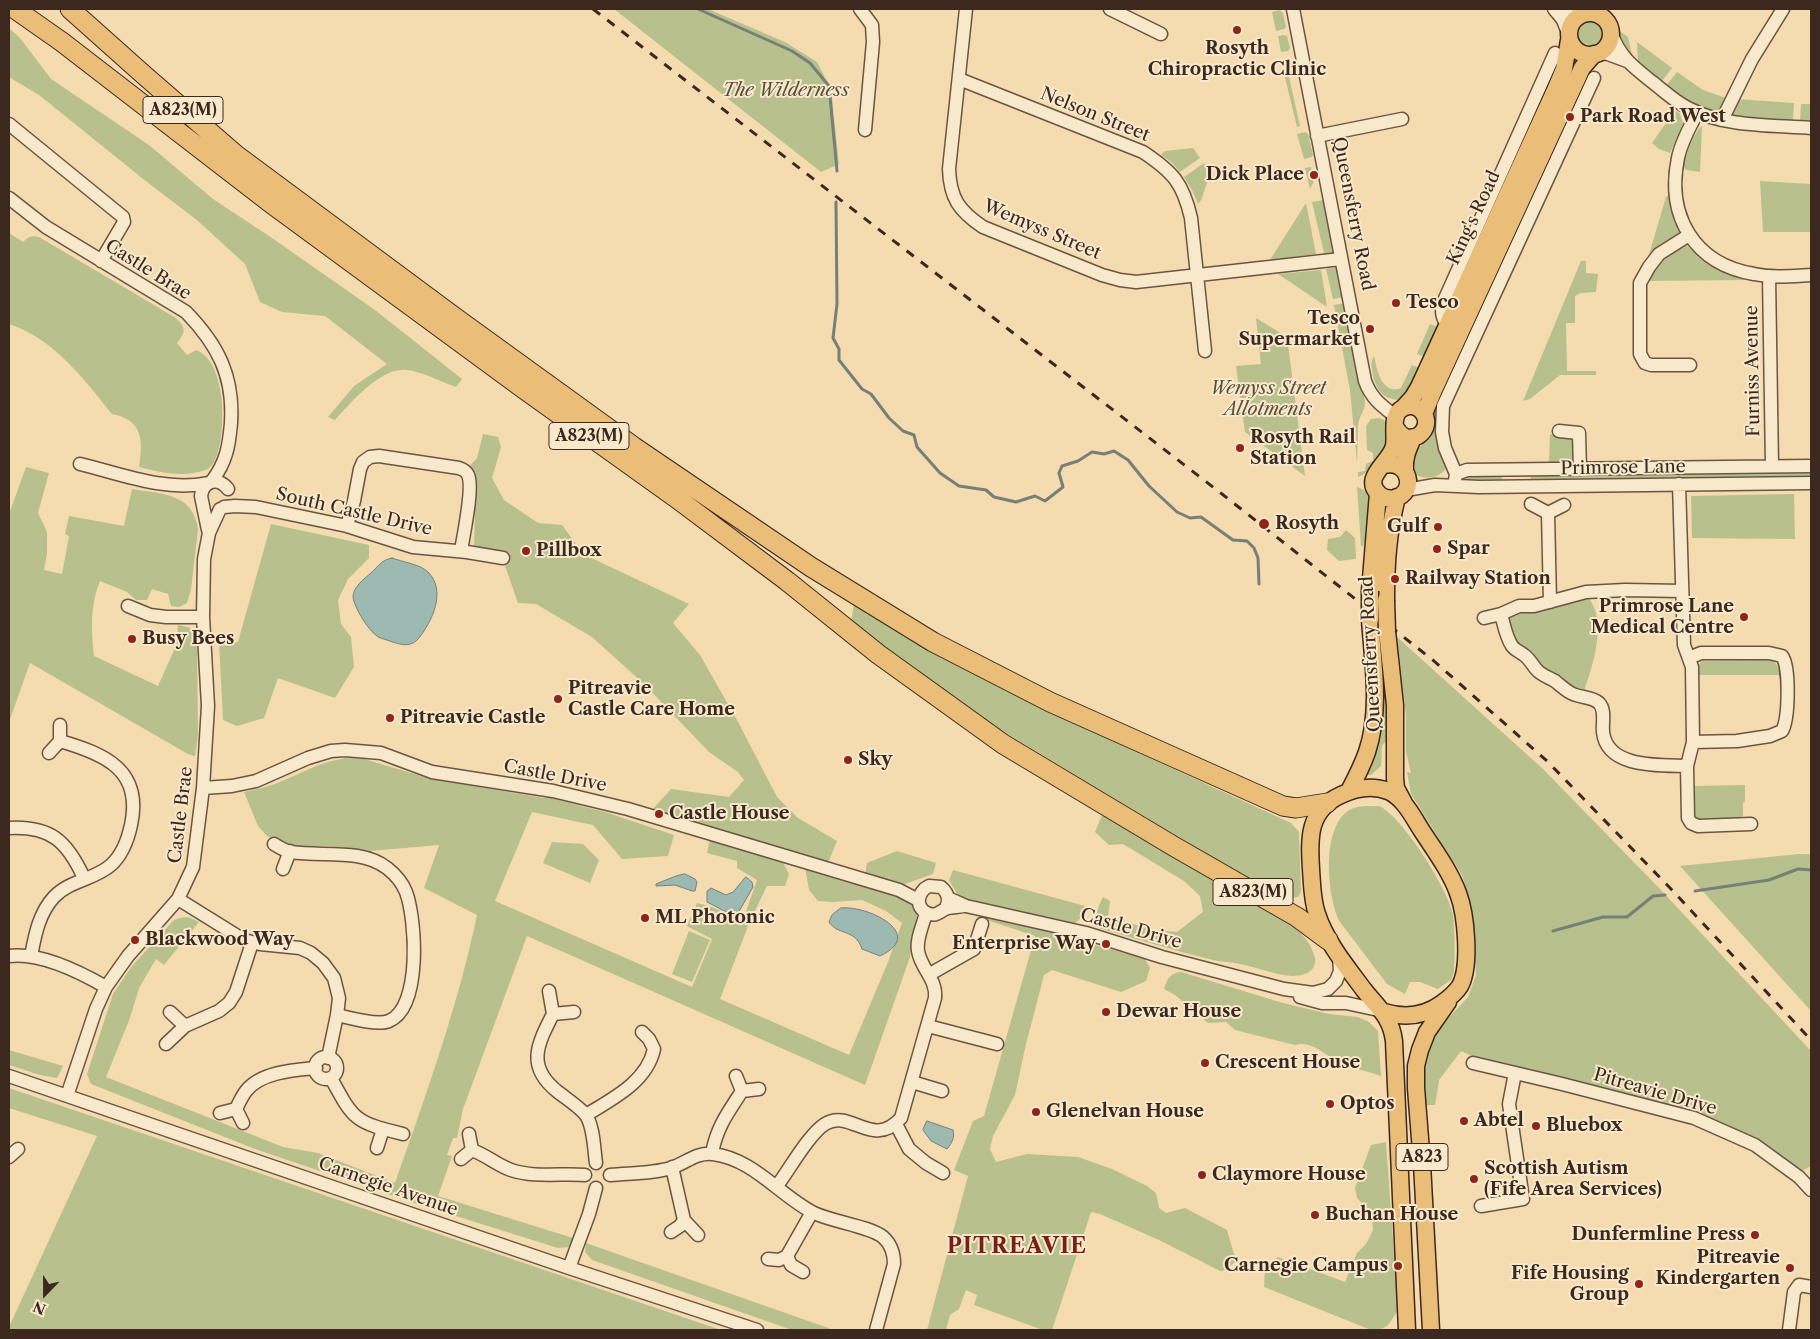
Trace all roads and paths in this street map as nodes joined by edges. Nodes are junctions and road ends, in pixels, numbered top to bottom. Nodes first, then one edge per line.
1 (15, 9) edge
2 (70, 9) edge
3 (88, 9) edge
4 (860, 9) edge
5 (966, 9) edge
6 (1110, 9) edge
7 (1293, 9) edge
8 (1554, 9) edge
9 (1561, 9) edge
10 (1612, 9) edge
11 (1783, 9) edge
12 (1585, 12) edge
13 (1611, 30) junction
14 (1161, 34) dead end
15 (1569, 37) junction
16 (1555, 52) dead end
17 (1597, 54) junction
18 (1628, 61) junction
19 (1594, 78) dead end
20 (959, 79) junction
21 (1549, 85) junction
22 (1570, 112) junction
23 (1697, 113) junction
24 (1402, 119) dead end
25 (1722, 120) junction
26 (9, 124) edge
27 (1811, 128) edge
28 (866, 130) dead end
29 (1318, 136) junction
30 (9, 198) edge
31 (302, 204) junction
32 (1689, 235) junction
33 (1341, 259) junction
34 (101, 261) junction
35 (1197, 275) junction
36 (1811, 275) edge
37 (1769, 276) junction
38 (1205, 351) dead end
39 (1690, 365) dead end
40 (1424, 414) junction
41 (1398, 417) junction
42 (1559, 431) dead end
43 (1414, 438) junction
44 (225, 461) junction
45 (80, 464) dead end
46 (1384, 465) junction
47 (1772, 466) junction
48 (1811, 466) edge
49 (1580, 468) junction
50 (1455, 480) junction
51 (210, 482) junction
52 (1404, 483) junction
53 (1811, 483) edge
54 (1679, 484) junction
55 (179, 486) junction
56 (228, 491) junction
57 (1378, 493) junction
58 (202, 502) junction
59 (1531, 504) dead end
60 (1564, 505) dead end
61 (256, 507) junction
62 (222, 508) junction
63 (1548, 513) junction
64 (347, 526) junction
65 (208, 533) junction
66 (461, 552) junction
67 (503, 558) dead end
68 (1682, 591) junction
69 (1550, 602) junction
70 (128, 606) dead end
71 (1501, 614) junction
72 (203, 617) junction
73 (1484, 618) dead end
74 (1689, 658) junction
75 (60, 725) dead end
76 (60, 741) junction
77 (1693, 742) junction
78 (49, 753) dead end
79 (1687, 766) junction
80 (203, 788) junction
81 (1349, 791) junction
82 (1328, 803) junction
83 (1406, 807) junction
84 (1751, 824) dead end
85 (9, 828) edge
86 (274, 844) dead end
87 (290, 852) junction
88 (283, 868) dead end
89 (84, 878) junction
90 (920, 896) junction
91 (178, 899) junction
92 (947, 903) junction
93 (930, 914) junction
94 (982, 924) dead end
95 (252, 943) junction
96 (1334, 947) junction
97 (9, 956) edge
98 (31, 956) junction
99 (930, 974) junction
100 (106, 987) junction
101 (1284, 989) junction
102 (549, 990) dead end
103 (1454, 994) junction
104 (170, 1012) dead end
105 (574, 1012) dead end
106 (1383, 1012) junction
107 (553, 1014) junction
108 (337, 1015) junction
109 (185, 1026) junction
110 (928, 1026) junction
111 (642, 1032) dead end
112 (166, 1044) dead end
113 (997, 1044) dead end
114 (328, 1058) junction
115 (1473, 1063) dead end
116 (316, 1068) junction
117 (1516, 1073) junction
118 (9, 1076) edge
119 (736, 1076) dead end
120 (331, 1078) junction
121 (912, 1082) junction
122 (759, 1089) dead end
123 (742, 1091) junction
124 (942, 1091) dead end
125 (67, 1096) junction
126 (236, 1109) junction
127 (220, 1113) dead end
128 (586, 1114) junction
129 (243, 1123) dead end
130 (896, 1124) junction
131 (383, 1129) junction
132 (403, 1134) dead end
133 (468, 1134) dead end
134 (377, 1148) dead end
135 (472, 1150) junction
136 (712, 1154) junction
137 (460, 1159) dead end
138 (596, 1163) junction
139 (672, 1168) junction
140 (943, 1172) dead end
141 (585, 1175) junction
142 (610, 1175) junction
143 (777, 1186) junction
144 (596, 1188) junction
145 (1811, 1190) edge
146 (1481, 1206) dead end
147 (812, 1212) junction
148 (684, 1220) junction
149 (671, 1232) dead end
150 (698, 1235) dead end
151 (786, 1256) junction
152 (768, 1259) dead end
153 (569, 1268) junction
154 (803, 1272) dead end
155 (1811, 1287) edge
156 (757, 1330) edge
157 (876, 1330) edge
158 (1407, 1330) edge
159 (1431, 1330) edge
160 (1789, 1330) edge

1 - 96 highway, A823(M)
2 - 31 highway, A823(M)
3 - 31 highway
4 - 28 street
5 - 20 street, Wemyss Street
6 - 14 street
7 - 29 street, Queensferry Road
8 - 15 street
9 - 12 street
10 - 13 main road, King's Road
11 - 25 street
12 - 13 main road
12 - 15 main road, King's Road
13 - 17 main road, King's Road
13 - 18 street
15 - 17 main road
15 - 21 main road, King's Road
16 - 21 street
17 - 18 street
17 - 22 main road, King's Road
18 - 23 street
19 - 22 street
20 - 35 street, Nelson Street
20 - 35 street, Wemyss Street
21 - 41 main road, King's Road
22 - 40 main road, King's Road
22 - 50 street
23 - 25 street
23 - 32 street
24 - 29 street
25 - 27 street
26 - 34 street
29 - 33 street, Queensferry Road
30 - 34 street, Castle Brae
31 - 82 highway, A823(M)
32 - 37 street
32 - 39 street
33 - 35 street, Wemyss Street
33 - 41 street, Queensferry Road
34 - 44 street, Castle Brae
35 - 38 street
36 - 37 street
37 - 47 street, Furniss Avenue
40 - 41 main road
40 - 43 main road
41 - 43 main road
41 - 46 main road
42 - 49 street, Primrose Lane
43 - 52 main road, Queensferry Road
44 - 51 street, Castle Brae
44 - 56 street, Castle Brae
45 - 55 street
46 - 52 main road
46 - 57 main road
47 - 48 street, Primrose Lane
47 - 49 street, Primrose Lane
49 - 50 street, Primrose Lane
50 - 52 street, Primrose Lane
50 - 54 street, Primrose Lane
51 - 55 street
51 - 56 street
51 - 58 street, Castle Brae
52 - 57 main road
52 - 83 main road, Queensferry Road, bridge
53 - 54 street, Primrose Lane
54 - 68 street
55 - 58 street
56 - 61 street, South Castle Drive
56 - 62 street, Castle Brae
57 - 81 main road, Queensferry Road, bridge
58 - 62 street
58 - 65 street, Castle Brae
59 - 63 street
60 - 63 street
61 - 62 street, South Castle Drive
61 - 64 street, South Castle Drive
62 - 65 street, Castle Brae
63 - 69 street
64 - 66 street, South Castle Drive
64 - 66 street
65 - 72 street, Castle Brae
66 - 67 street, South Castle Drive
68 - 69 street
68 - 74 street
69 - 71 street
70 - 72 street
71 - 73 street
71 - 79 street
72 - 80 street, Castle Brae
74 - 77 street
74 - 77 street
75 - 76 street
76 - 78 street
76 - 89 street
77 - 79 street
79 - 84 street
80 - 90 street, Castle Drive
80 - 91 street, Castle Brae
81 - 82 main road, A823
81 - 83 main road, A823
82 - 96 main road, A823
83 - 103 main road, A823
85 - 89 street
86 - 87 street
87 - 88 street
87 - 108 street
89 - 98 street
90 - 92 street, Castle Drive
90 - 93 street
91 - 95 street
91 - 100 street, Castle Brae
92 - 93 street
92 - 101 street, Castle Drive
93 - 99 street
94 - 99 street
95 - 108 street
95 - 109 street
96 - 101 street, Castle Drive
96 - 106 main road, A823
97 - 98 street
98 - 100 street
99 - 110 street
100 - 125 street, Castle Brae
101 - 106 street, Castle Drive
102 - 107 street
103 - 106 main road, A823
103 - 159 main road, A823
104 - 109 street
105 - 107 street
106 - 158 main road, A823
107 - 128 street
108 - 114 street
109 - 112 street
110 - 113 street
110 - 121 street
111 - 128 street
114 - 116 street
114 - 120 street
115 - 117 street, Pitreavie Drive
116 - 120 street
116 - 126 street
117 - 145 street, Pitreavie Drive
117 - 146 street
118 - 125 street, Carnegie Avenue
119 - 123 street
120 - 131 street
121 - 124 street
121 - 130 street
122 - 123 street
123 - 136 street
125 - 153 street, Carnegie Avenue
126 - 127 street
126 - 129 street
128 - 138 street
130 - 140 street
130 - 143 street
131 - 132 street
131 - 134 street
133 - 135 street
135 - 137 street
135 - 141 street
136 - 139 street
136 - 143 street
138 - 141 street
138 - 142 street
139 - 142 street
139 - 148 street
141 - 144 street
142 - 144 street
143 - 147 street
144 - 153 street
147 - 151 street
147 - 157 street
148 - 149 street
148 - 150 street
151 - 152 street
151 - 154 street
153 - 156 street, Carnegie Avenue
155 - 160 street

